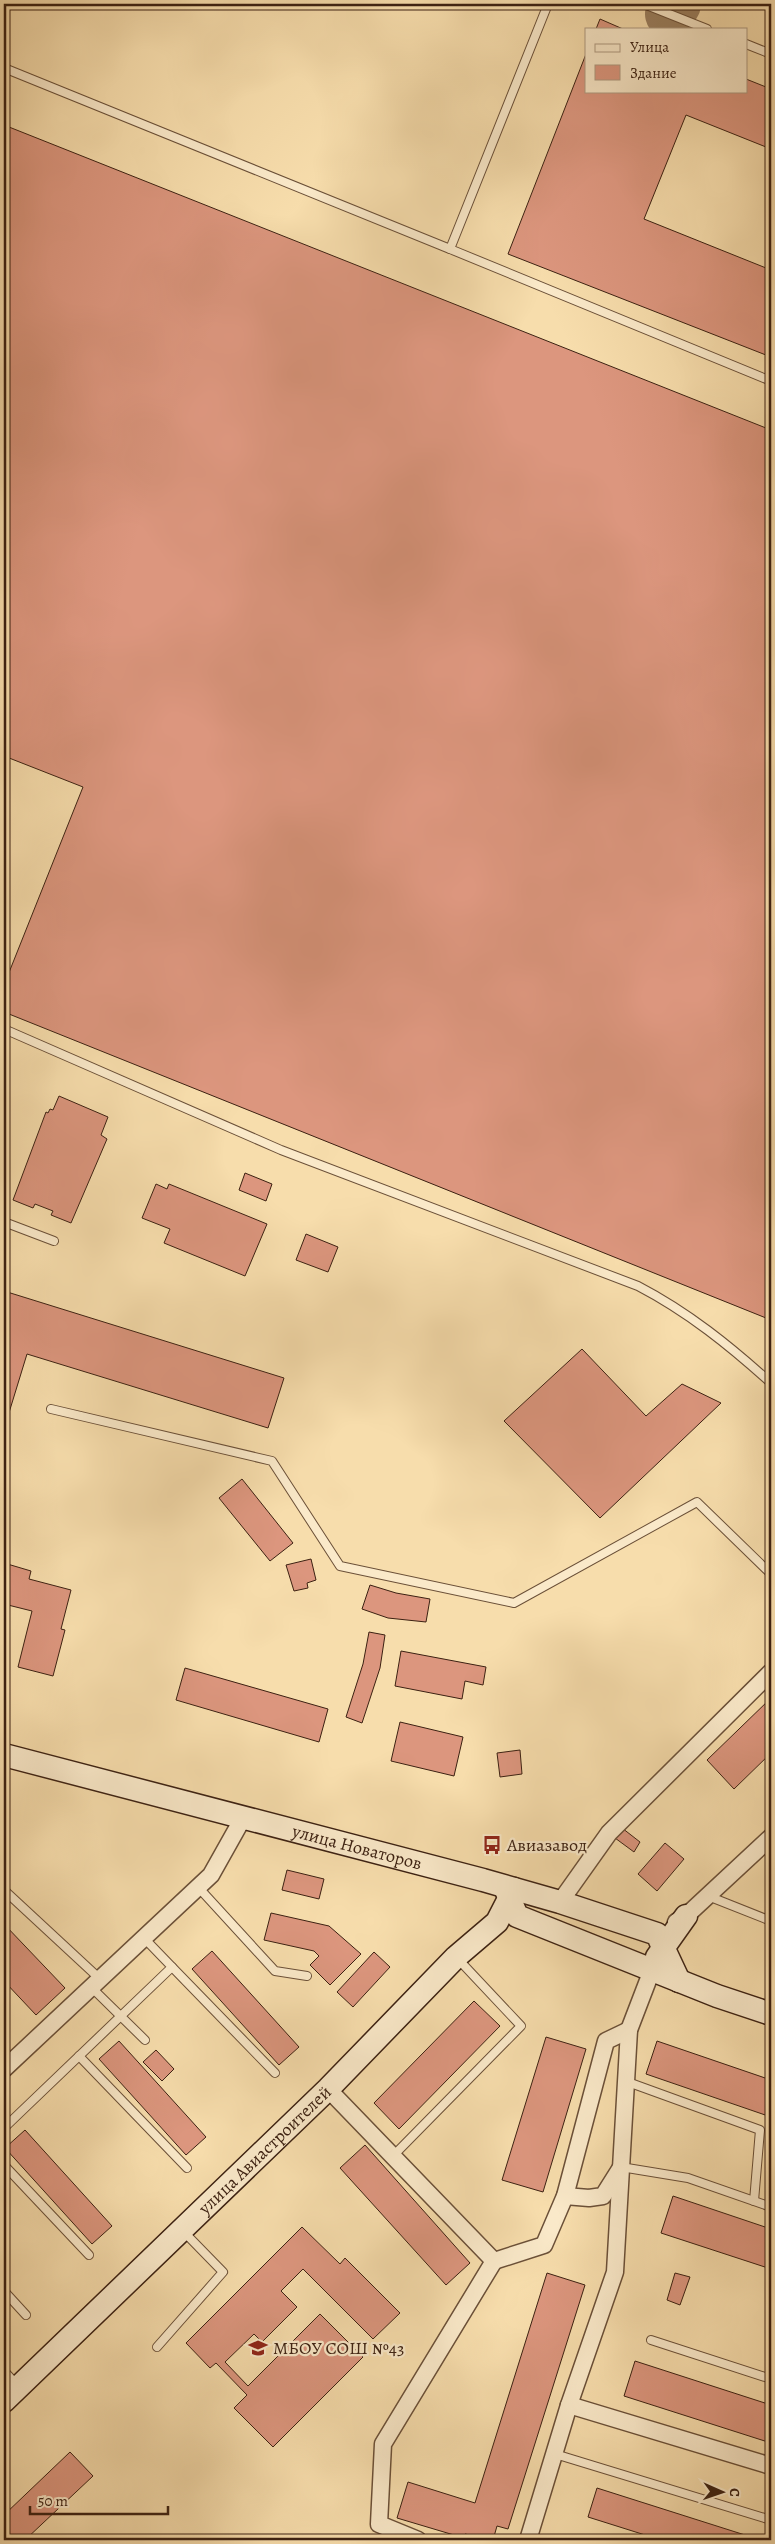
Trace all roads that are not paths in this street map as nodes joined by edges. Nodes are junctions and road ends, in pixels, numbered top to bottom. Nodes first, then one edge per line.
1 (548, 4) edge
2 (644, 4) edge
3 (704, 28) edge
4 (748, 45) edge
5 (771, 54) edge
6 (4, 68) edge
7 (450, 249) junction
8 (771, 381) edge
9 (4, 1028) edge
10 (4, 1222) edge
11 (54, 1241) dead end
12 (771, 1383) edge
13 (51, 1409) dead end
14 (771, 1574) edge
15 (771, 1672) edge
16 (4, 1755) edge
17 (242, 1818) junction
18 (771, 1837) edge
19 (198, 1887) junction
20 (4, 1890) edge
21 (508, 1890) junction
22 (708, 1896) junction
23 (560, 1902) junction
24 (686, 1916) junction
25 (771, 1921) edge
26 (657, 1934) junction
27 (144, 1938) junction
28 (456, 1957) junction
29 (631, 1962) junction
30 (172, 1968) junction
31 (652, 1970) junction
32 (307, 1976) dead end
33 (679, 1981) junction
34 (95, 1983) junction
35 (771, 2014) edge
36 (120, 2017) junction
37 (629, 2030) junction
38 (145, 2040) dead end
39 (79, 2056) junction
40 (4, 2068) edge
41 (275, 2073) dead end
42 (625, 2081) junction
43 (328, 2089) junction
44 (4, 2128) edge
45 (393, 2156) junction
46 (4, 2166) edge
47 (621, 2167) junction
48 (187, 2168) dead end
49 (565, 2196) junction
50 (754, 2201) junction
51 (771, 2207) edge
52 (182, 2229) junction
53 (89, 2255) dead end
54 (494, 2261) junction
55 (4, 2291) edge
56 (26, 2315) dead end
57 (651, 2340) dead end
58 (156, 2347) dead end
59 (771, 2379) edge
60 (9, 2386) edge
61 (569, 2405) junction
62 (554, 2454) junction
63 (771, 2466) edge
64 (771, 2520) edge
65 (418, 2540) edge
66 (528, 2540) edge

1 - 7 lane
2 - 3 lane
4 - 5 lane
6 - 7 lane
7 - 8 lane
9 - 12 lane
10 - 11 lane
13 - 14 lane
15 - 23 street
16 - 17 main road, улица Новаторов
17 - 19 street
17 - 21 main road, улица Новаторов
18 - 22 street
19 - 27 street
19 - 32 lane
20 - 34 lane
21 - 23 main road, улица Новаторов
21 - 28 main road, улица Авиастроителей
21 - 29 main road
22 - 24 street
22 - 25 lane
23 - 26 main road, улица Новаторов
24 - 26 street
24 - 29 main road
26 - 33 main road
27 - 30 lane
27 - 34 street
28 - 43 main road, улица Авиастроителей
28 - 45 lane
29 - 31 main road
30 - 36 lane
30 - 41 lane
31 - 33 main road
31 - 37 street
33 - 35 main road
34 - 36 lane
34 - 40 street
36 - 38 lane
36 - 39 lane
37 - 42 street
37 - 49 street
39 - 44 lane
39 - 48 lane
42 - 47 street
42 - 50 lane
43 - 45 street
43 - 52 main road, улица Авиастроителей
45 - 54 street
46 - 53 lane
47 - 49 street
47 - 50 lane
47 - 61 street
49 - 54 street
50 - 51 lane
52 - 58 lane
52 - 60 main road, улица Авиастроителей
54 - 65 street
55 - 56 lane
57 - 59 lane
61 - 62 street
61 - 63 street
62 - 64 lane
62 - 66 street

